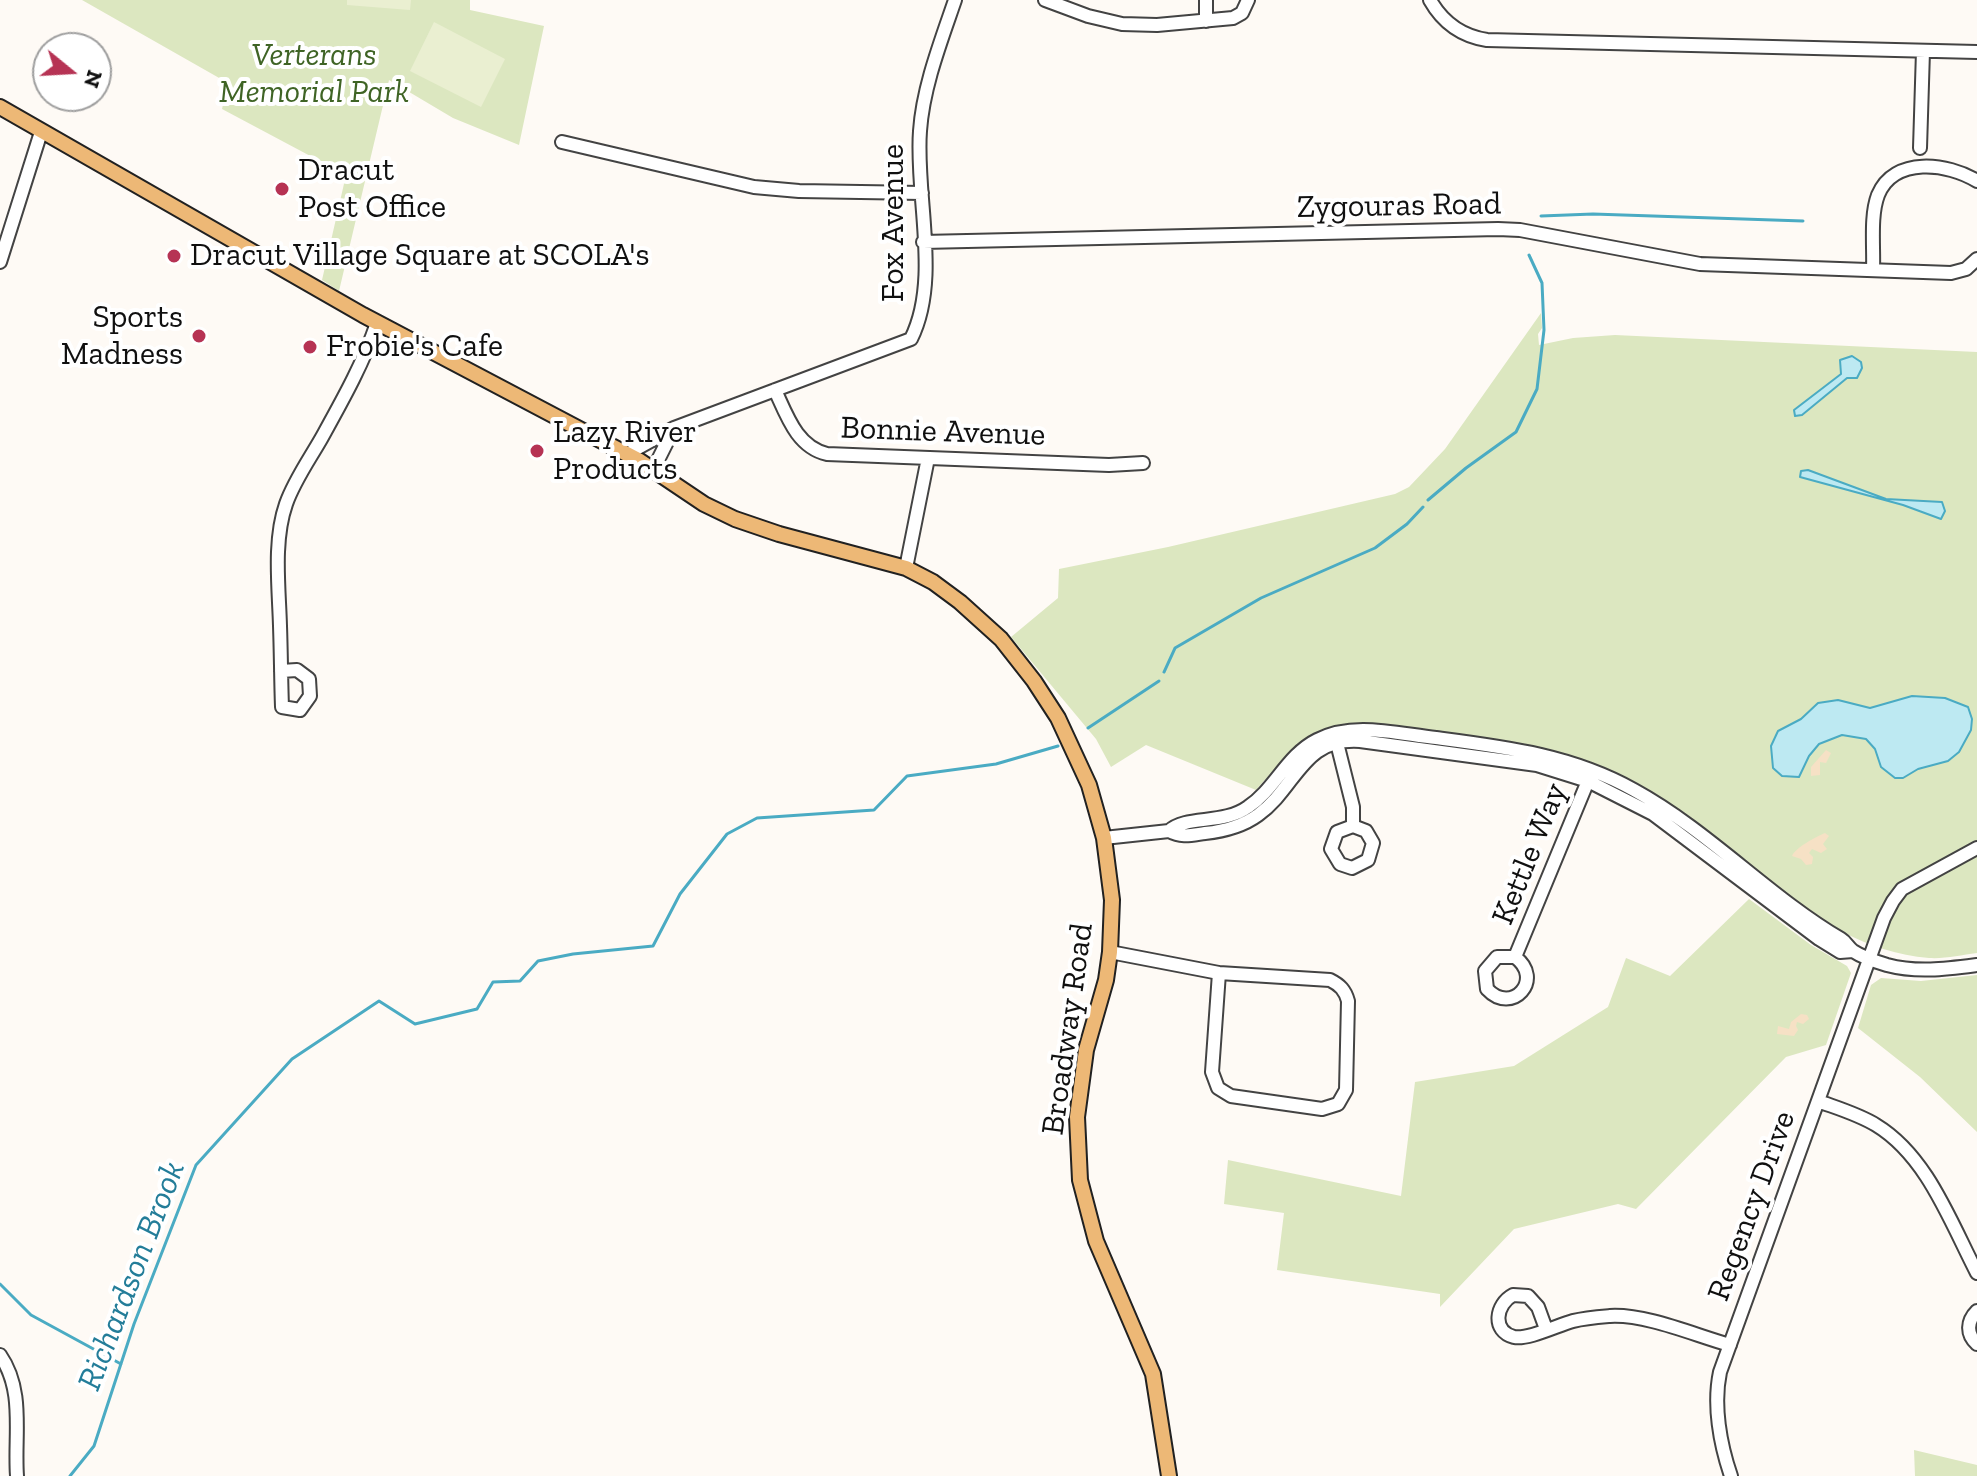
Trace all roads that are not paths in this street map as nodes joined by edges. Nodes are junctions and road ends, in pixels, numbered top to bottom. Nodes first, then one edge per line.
1 (955, 0) edge
2 (1045, 0) edge
3 (1206, 0) edge
4 (1248, 0) edge
5 (1430, 0) edge
6 (1206, 21) junction
7 (1923, 51) junction
8 (1977, 52) edge
9 (0, 107) edge
10 (41, 132) junction
11 (562, 142) dead end
12 (1920, 148) dead end
13 (1977, 181) edge
14 (922, 193) junction
15 (923, 242) junction
16 (1977, 259) edge
17 (0, 262) edge
18 (1873, 270) junction
19 (377, 323) junction
20 (775, 390) junction
21 (674, 428) junction
22 (627, 454) junction
23 (928, 458) junction
24 (1143, 463) dead end
25 (653, 470) junction
26 (906, 568) junction
27 (281, 671) dead end
28 (1335, 738) junction
29 (1590, 775) junction
30 (1353, 826) dead end
31 (1104, 838) junction
32 (1977, 848) edge
33 (1110, 952) junction
34 (1515, 957) dead end
35 (1869, 958) junction
36 (1977, 965) edge
37 (1219, 973) junction
38 (1818, 1101) junction
39 (1977, 1273) edge
40 (1977, 1311) edge
41 (1546, 1329) dead end
42 (1977, 1344) edge
43 (1730, 1345) junction
44 (0, 1355) edge
45 (17, 1476) edge
46 (1169, 1476) edge
47 (1731, 1476) edge

1 - 14 street, Fox Avenue
2 - 6 street
3 - 6 street
4 - 6 street
5 - 7 street
7 - 8 street
7 - 12 street
9 - 10 main road, Broadway Road
10 - 17 street
10 - 19 main road, Broadway Road
11 - 14 street
13 - 18 street
14 - 15 street, Fox Avenue
15 - 18 street, Zygouras Road
15 - 20 street, Fox Avenue
16 - 18 street, Zygouras Road
19 - 22 main road, Broadway Road
19 - 27 street
20 - 21 street, Fox Avenue
20 - 23 street, Bonnie Avenue
21 - 22 street, Fox Avenue
21 - 25 street
22 - 25 main road, Broadway Road
23 - 24 street, Bonnie Avenue
23 - 26 street
25 - 26 main road, Broadway Road
26 - 31 main road, Broadway Road
28 - 29 street
28 - 30 street
28 - 31 street
29 - 34 street, Kettle Way
29 - 35 street
31 - 33 main road, Broadway Road
32 - 35 street, Regency Drive
33 - 37 street
33 - 46 main road, Broadway Road
35 - 36 street
35 - 38 street, Regency Drive
37 - 37 street
38 - 39 street
38 - 43 street, Regency Drive
40 - 42 street
41 - 43 street
43 - 47 street, Regency Drive
44 - 45 street

